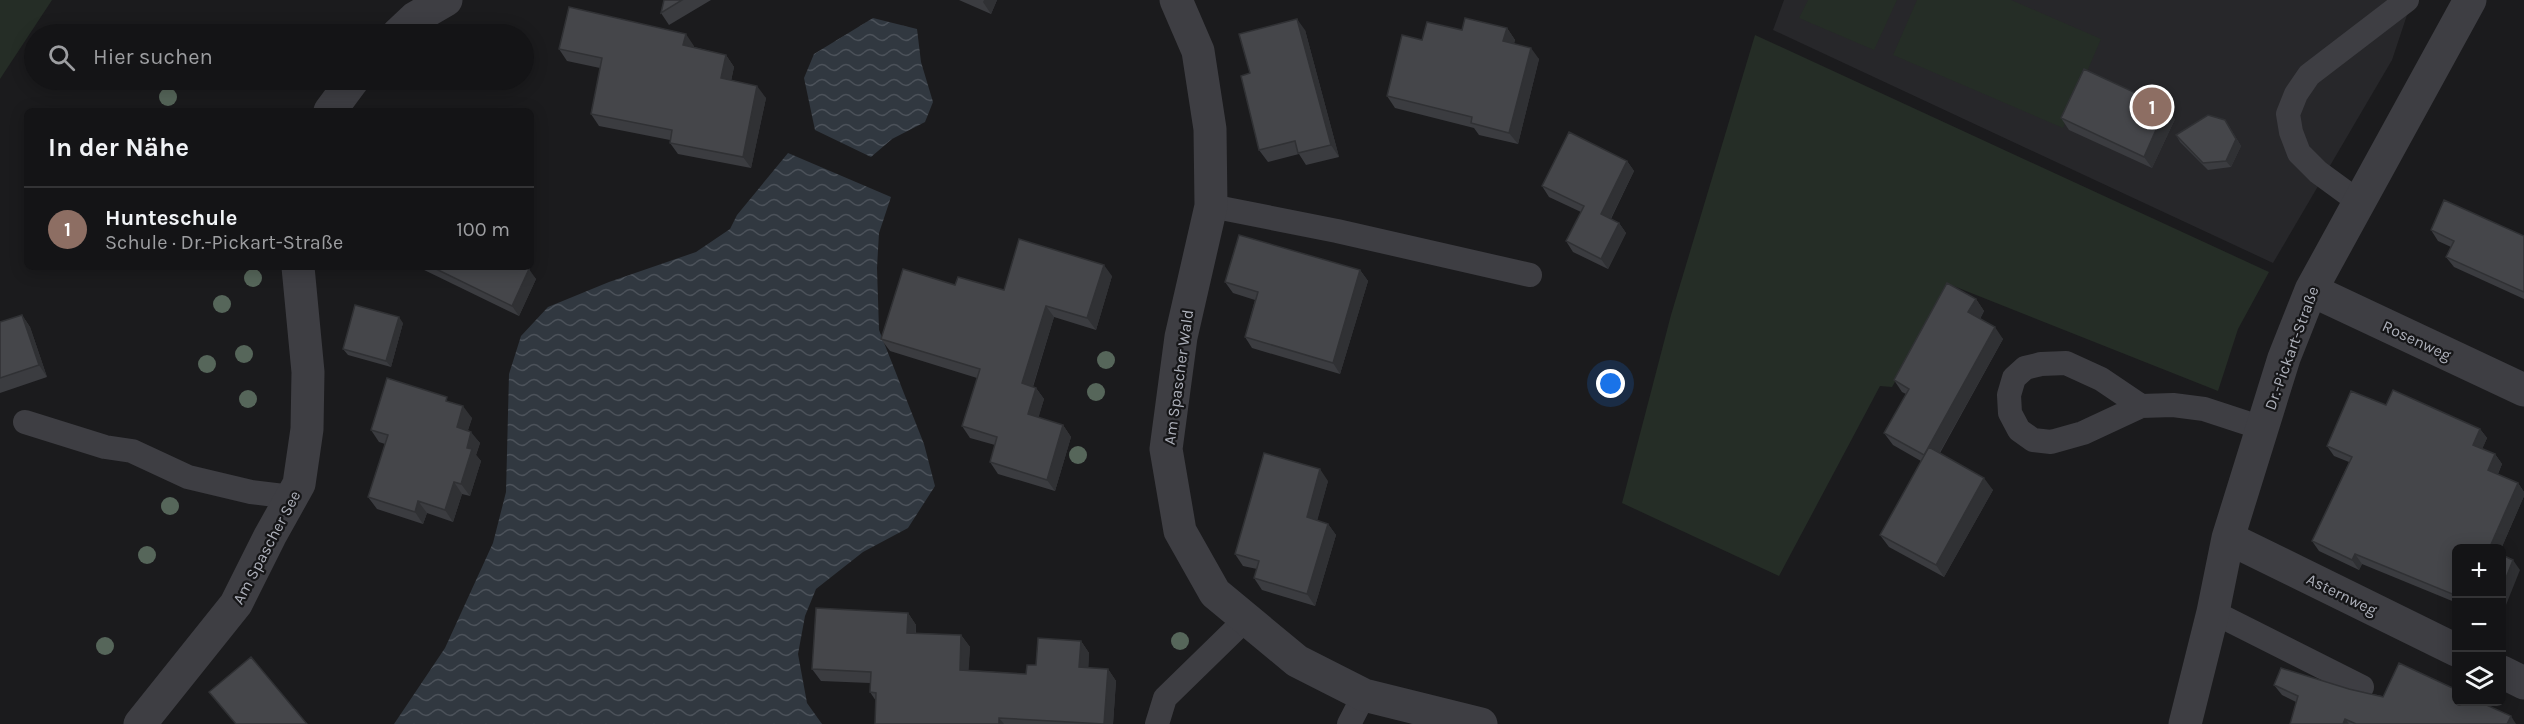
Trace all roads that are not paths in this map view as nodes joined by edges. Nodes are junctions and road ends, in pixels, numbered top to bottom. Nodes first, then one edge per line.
1 (446, 0) edge
2 (1176, 0) edge
3 (2407, 0) edge
4 (2470, 0) edge
5 (409, 24) edge
6 (346, 90) edge
7 (332, 108) edge
8 (2359, 202) junction
9 (1211, 206) junction
10 (298, 270) edge
11 (1530, 275) dead end
12 (2311, 290) junction
13 (2524, 390) edge
14 (2141, 406) junction
15 (25, 422) dead end
16 (2262, 428) junction
17 (292, 497) junction
18 (2228, 538) junction
19 (2213, 612) junction
20 (1246, 619) junction
21 (2452, 648) edge
22 (2506, 674) edge
23 (2524, 683) edge
24 (2362, 687) dead end
25 (1364, 695) junction
26 (140, 724) edge
27 (1156, 724) edge
28 (1349, 724) edge
29 (1481, 724) edge
30 (2185, 724) edge

1 - 5 street
2 - 9 street, Am Spascher Wald
3 - 8 lane
4 - 8 street, Dr.-Pickart-Straße
6 - 7 street
8 - 12 street, Dr.-Pickart-Straße
9 - 11 lane
9 - 20 street, Am Spascher Wald
10 - 17 street, Am Spascher See
12 - 13 street, Rosenweg
12 - 16 street, Dr.-Pickart-Straße
14 - 14 lane
14 - 16 lane
15 - 17 lane
16 - 18 street, Dr.-Pickart-Straße
17 - 26 street, Am Spascher See
18 - 19 street, Dr.-Pickart-Straße
18 - 21 street, Asternweg
19 - 24 lane
19 - 30 street, Dr.-Pickart-Straße
20 - 25 street, Am Spascher Wald
20 - 27 lane
22 - 23 street
25 - 28 lane
25 - 29 street, Am Spascher Wald

